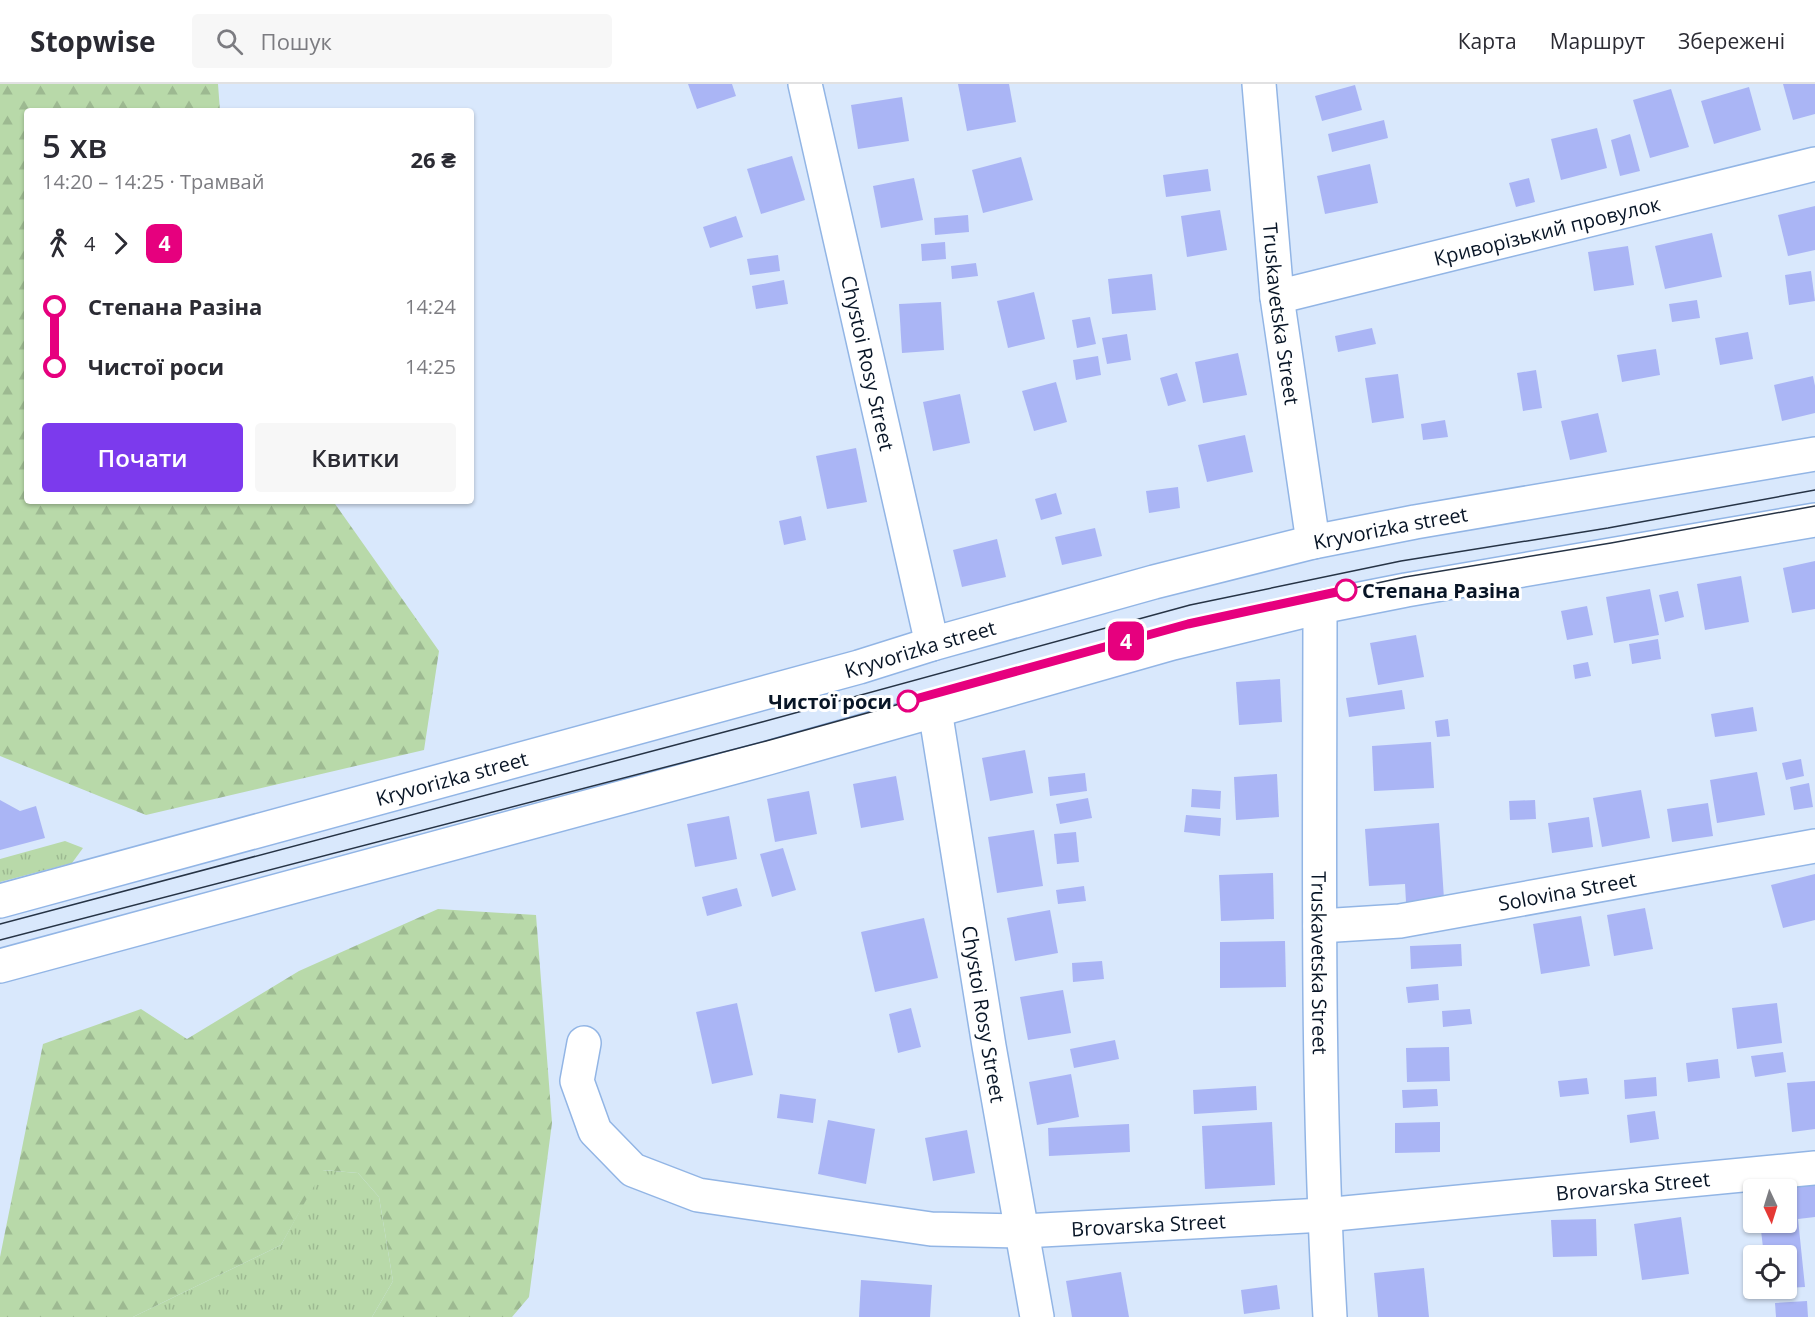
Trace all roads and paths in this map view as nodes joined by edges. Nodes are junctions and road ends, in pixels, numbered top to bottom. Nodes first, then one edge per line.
1 (805, 84) edge
2 (1259, 84) edge
3 (1815, 164) edge
4 (1277, 297) junction
5 (1815, 454) edge
6 (1815, 520) edge
7 (1313, 542) junction
8 (1320, 607) junction
9 (932, 644) junction
10 (935, 710) junction
11 (1815, 846) edge
12 (0, 902) edge
13 (1320, 926) junction
14 (0, 966) edge
15 (584, 1043) dead end
16 (1815, 1168) edge
17 (1324, 1215) junction
18 (1023, 1231) junction
19 (1037, 1317) edge
20 (1330, 1317) edge

1 - 9 street, Chystoi Rosy Street
2 - 4 street, Truskavetska Street
3 - 4 street, Криворізький провулок
4 - 7 street, Truskavetska Street
5 - 7 street, Kryvorizka street
6 - 8 street
7 - 9 street, Kryvorizka street
8 - 10 street
8 - 13 street, Truskavetska Street
9 - 12 street, Kryvorizka street
10 - 14 street
10 - 18 street, Chystoi Rosy Street
11 - 13 street, Solovina Street
13 - 17 street, Truskavetska Street
15 - 18 street, Brovarska Street
16 - 17 street, Brovarska Street
17 - 18 street, Brovarska Street
17 - 20 street, Truskavetska Street
18 - 19 street, Chystoi Rosy Street

